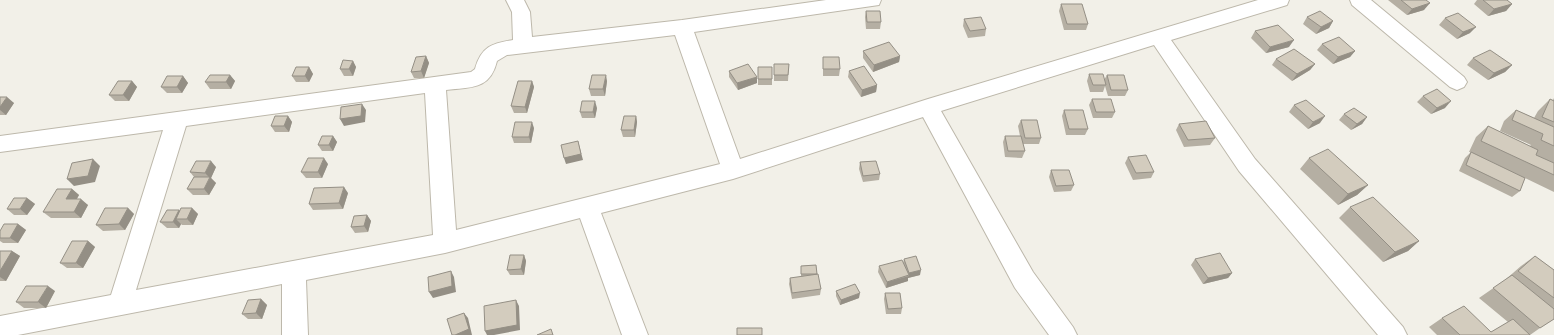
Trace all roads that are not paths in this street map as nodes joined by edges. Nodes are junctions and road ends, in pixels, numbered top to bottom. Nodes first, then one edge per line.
1 (516, 0) edge
2 (872, 0) edge
3 (1280, 0) edge
4 (1360, 0) edge
5 (682, 27) junction
6 (1159, 38) junction
7 (523, 45) junction
8 (1457, 82) dead end
9 (435, 84) junction
10 (928, 107) junction
11 (177, 120) junction
12 (0, 144) edge
13 (733, 170) junction
14 (587, 206) junction
15 (445, 243) junction
16 (294, 271) junction
17 (120, 304) junction
18 (0, 327) edge
19 (295, 335) edge
20 (635, 335) edge
21 (1064, 335) edge
22 (1394, 335) edge

1 - 7 street
2 - 5 street
3 - 6 street
4 - 8 street
5 - 7 street
5 - 13 street
6 - 10 street
6 - 22 street
7 - 9 street
9 - 11 street
9 - 15 street
10 - 13 street
10 - 21 street
11 - 12 street
11 - 17 street
13 - 14 street
14 - 15 street
14 - 20 street
15 - 16 street
16 - 17 street
16 - 19 street
17 - 18 street

